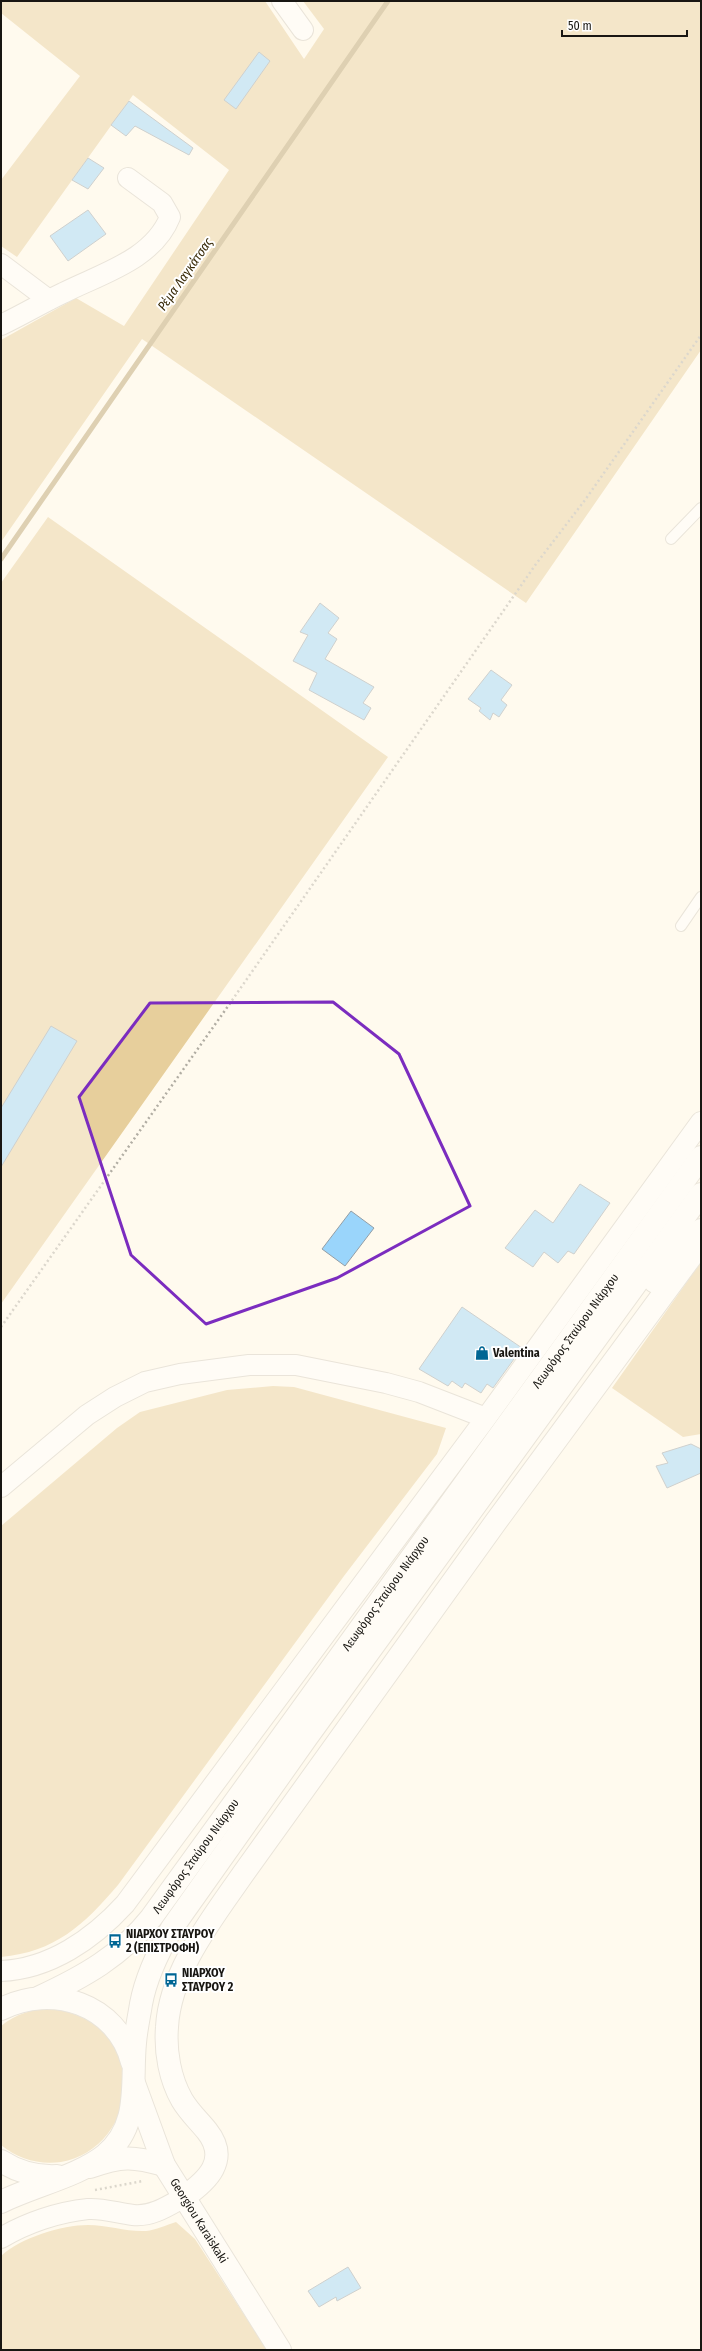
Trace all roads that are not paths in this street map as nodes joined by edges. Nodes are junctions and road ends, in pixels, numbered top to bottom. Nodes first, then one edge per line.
1 (282, 1) edge
2 (302, 30) dead end
3 (128, 178) dead end
4 (1, 264) edge
5 (49, 300) junction
6 (1, 325) edge
7 (701, 508) edge
8 (671, 539) dead end
9 (701, 897) edge
10 (681, 926) dead end
11 (701, 1122) edge
12 (701, 1157) edge
13 (701, 1194) edge
14 (701, 1230) edge
15 (701, 1242) edge
16 (600, 1332) junction
17 (486, 1418) junction
18 (1, 1487) edge
19 (1, 1971) edge
20 (40, 1997) junction
21 (1, 2009) edge
22 (134, 2078) junction
23 (1, 2161) edge
24 (164, 2165) junction
25 (86, 2168) junction
26 (64, 2175) junction
27 (184, 2197) junction
28 (1, 2202) edge
29 (1, 2238) edge
30 (280, 2350) edge

1 - 2 street
3 - 5 street
4 - 5 street
5 - 6 street
7 - 8 lane
9 - 10 lane
11 - 17 street
12 - 20 main road, Λεωφόρος Σταύρου Νιάρχου
13 - 16 main road, Λεωφόρος Σταύρου Νιάρχου
14 - 16 main road
15 - 27 main road
16 - 22 main road, Λεωφόρος Σταύρου Νιάρχου
17 - 18 street
17 - 19 street
20 - 21 main road, Λεωφόρος Σταύρου Νιάρχου
20 - 22 main road, Λεωφόρος Σταύρου Νιάρχου
22 - 24 main road, Georgiou Karaiskaki
22 - 25 main road, Λεωφόρος Σταύρου Νιάρχου
23 - 26 main road, Λεωφόρος Σταύρου Νιάρχου
24 - 25 main road
24 - 27 main road, Georgiou Karaiskaki
25 - 26 main road, Λεωφόρος Σταύρου Νιάρχου
26 - 28 main road, Λεωφόρος Σταύρου Νιάρχου
27 - 29 street
27 - 30 main road, Georgiou Karaiskaki

